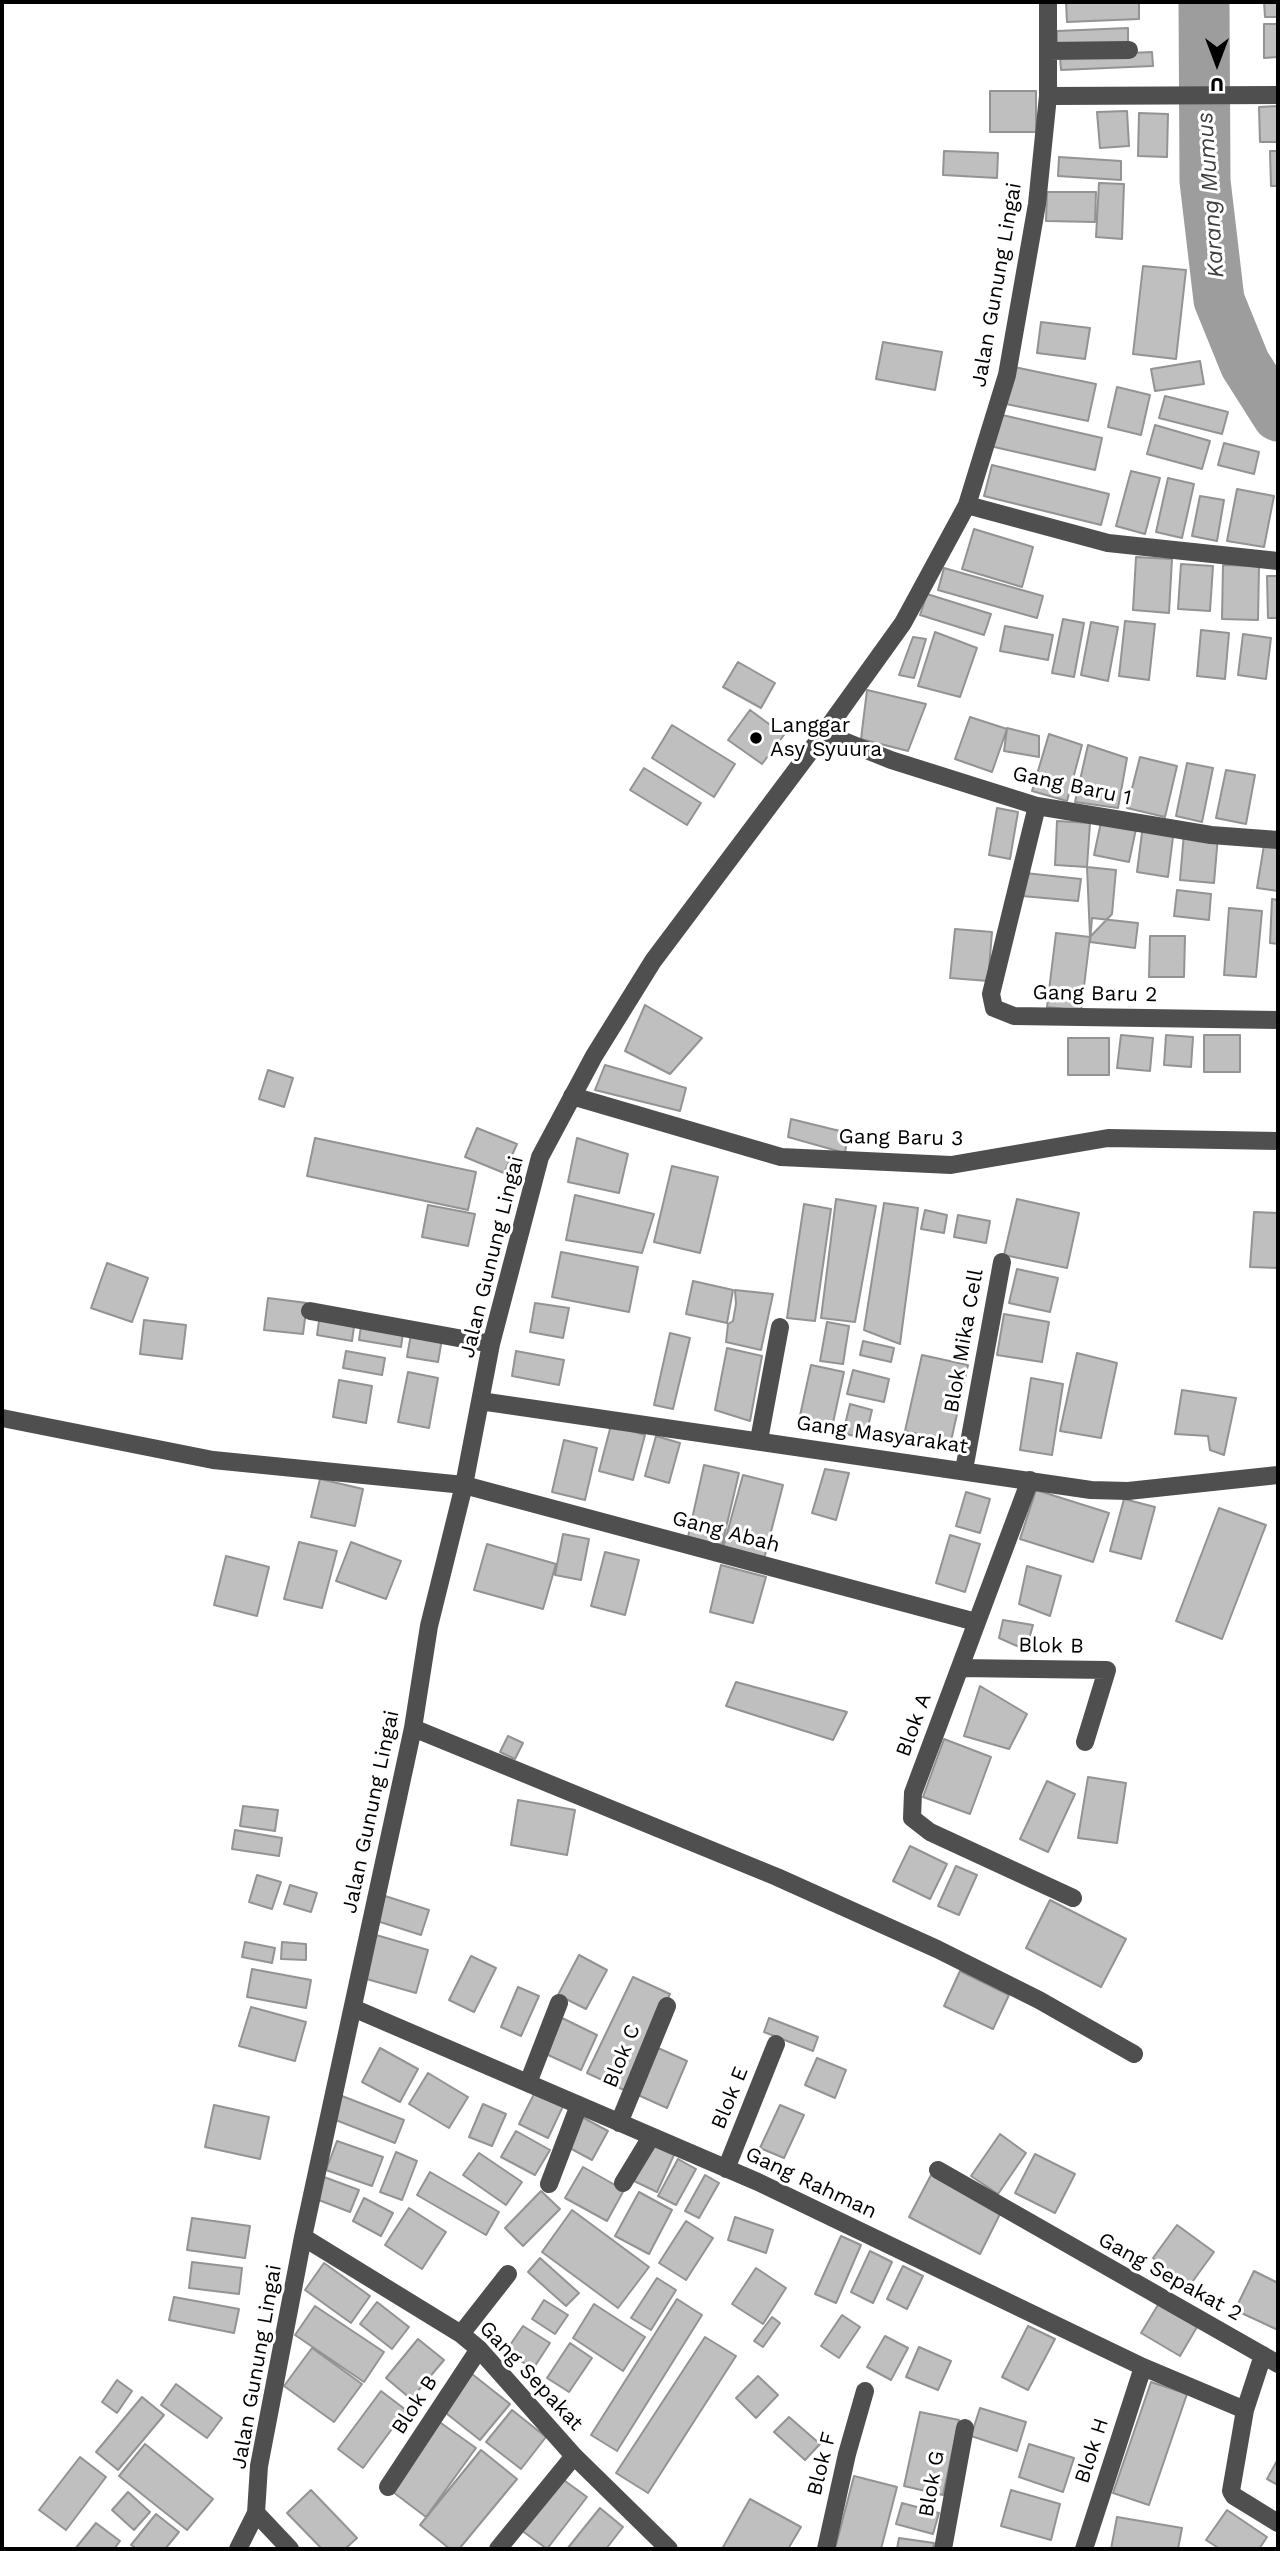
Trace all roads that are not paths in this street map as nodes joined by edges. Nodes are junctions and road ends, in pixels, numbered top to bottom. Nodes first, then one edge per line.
1 (1048, 2) edge
2 (1129, 50) dead end
3 (1048, 51) junction
4 (1278, 95) edge
5 (1048, 96) junction
6 (967, 505) junction
7 (1278, 561) edge
8 (824, 733) junction
9 (1037, 806) junction
10 (1278, 840) edge
11 (1278, 1020) edge
12 (572, 1096) junction
13 (1278, 1141) edge
14 (1002, 1262) dead end
15 (310, 1311) dead end
16 (780, 1327) dead end
17 (491, 1344) junction
18 (480, 1401) junction
19 (2, 1418) edge
20 (759, 1440) junction
21 (964, 1470) junction
22 (1278, 1475) edge
23 (1030, 1480) junction
24 (464, 1485) junction
25 (976, 1622) junction
26 (960, 1668) junction
27 (413, 1728) junction
28 (1085, 1742) dead end
29 (1073, 1898) dead end
30 (559, 2003) dead end
31 (667, 2006) dead end
32 (353, 2008) junction
33 (776, 2044) dead end
34 (1135, 2054) dead end
35 (528, 2083) junction
36 (579, 2105) junction
37 (619, 2123) junction
38 (651, 2137) junction
39 (726, 2169) junction
40 (938, 2170) dead end
41 (623, 2183) dead end
42 (549, 2184) dead end
43 (303, 2237) junction
44 (508, 2274) dead end
45 (461, 2334) junction
46 (479, 2349) junction
47 (1271, 2360) edge
48 (1143, 2367) junction
49 (865, 2391) dead end
50 (1245, 2410) junction
51 (965, 2428) dead end
52 (574, 2456) junction
53 (388, 2487) dead end
54 (256, 2513) junction
55 (1278, 2523) edge
56 (238, 2549) edge
57 (290, 2549) edge
58 (498, 2549) edge
59 (668, 2549) edge
60 (826, 2549) edge
61 (943, 2549) edge
62 (1084, 2549) edge

1 - 3 street, Jalan Gunung Lingai
2 - 3 street
3 - 5 street, Jalan Gunung Lingai
4 - 5 street
5 - 6 street, Jalan Gunung Lingai
6 - 7 street
6 - 8 street, Jalan Gunung Lingai
8 - 9 street, Gang Baru 1
8 - 12 street, Jalan Gunung Lingai
9 - 10 street, Gang Baru 1
9 - 11 street, Gang Baru 2
12 - 13 street, Gang Baru 3
12 - 17 street, Jalan Gunung Lingai
14 - 21 street, Blok Mika Cell
15 - 17 street
16 - 20 street
17 - 18 street, Jalan Gunung Lingai
18 - 20 street, Gang Masyarakat
18 - 24 street, Jalan Gunung Lingai
19 - 24 street, Gang Abah
20 - 21 street, Gang Masyarakat
21 - 23 street, Gang Masyarakat
22 - 23 street, Gang Masyarakat
23 - 25 street, Blok A
24 - 25 street, Gang Abah
24 - 27 street, Jalan Gunung Lingai
25 - 26 street, Blok A
26 - 28 street, Blok B
26 - 29 street, Blok A
27 - 32 street, Jalan Gunung Lingai
27 - 34 street
30 - 35 street
31 - 37 street, Blok C
32 - 35 street, Gang Rahman
32 - 43 street, Jalan Gunung Lingai
33 - 39 street, Blok E
35 - 36 street, Gang Rahman
36 - 37 street, Gang Rahman
36 - 42 street
37 - 38 street, Gang Rahman
38 - 39 street, Gang Rahman
38 - 41 street
39 - 48 street, Gang Rahman
40 - 47 street, Gang Sepakat 2
43 - 45 street, Gang Sepakat
43 - 54 street, Jalan Gunung Lingai
44 - 45 street
45 - 46 street, Gang Sepakat
46 - 52 street, Gang Sepakat
46 - 53 street, Blok B
47 - 50 street
48 - 50 street, Gang Rahman
48 - 62 street, Blok H
49 - 60 street, Blok F
50 - 55 street
51 - 61 street, Blok G
52 - 58 street
52 - 59 street, Gang Sepakat
54 - 56 street, Jalan Gunung Lingai
54 - 57 street

